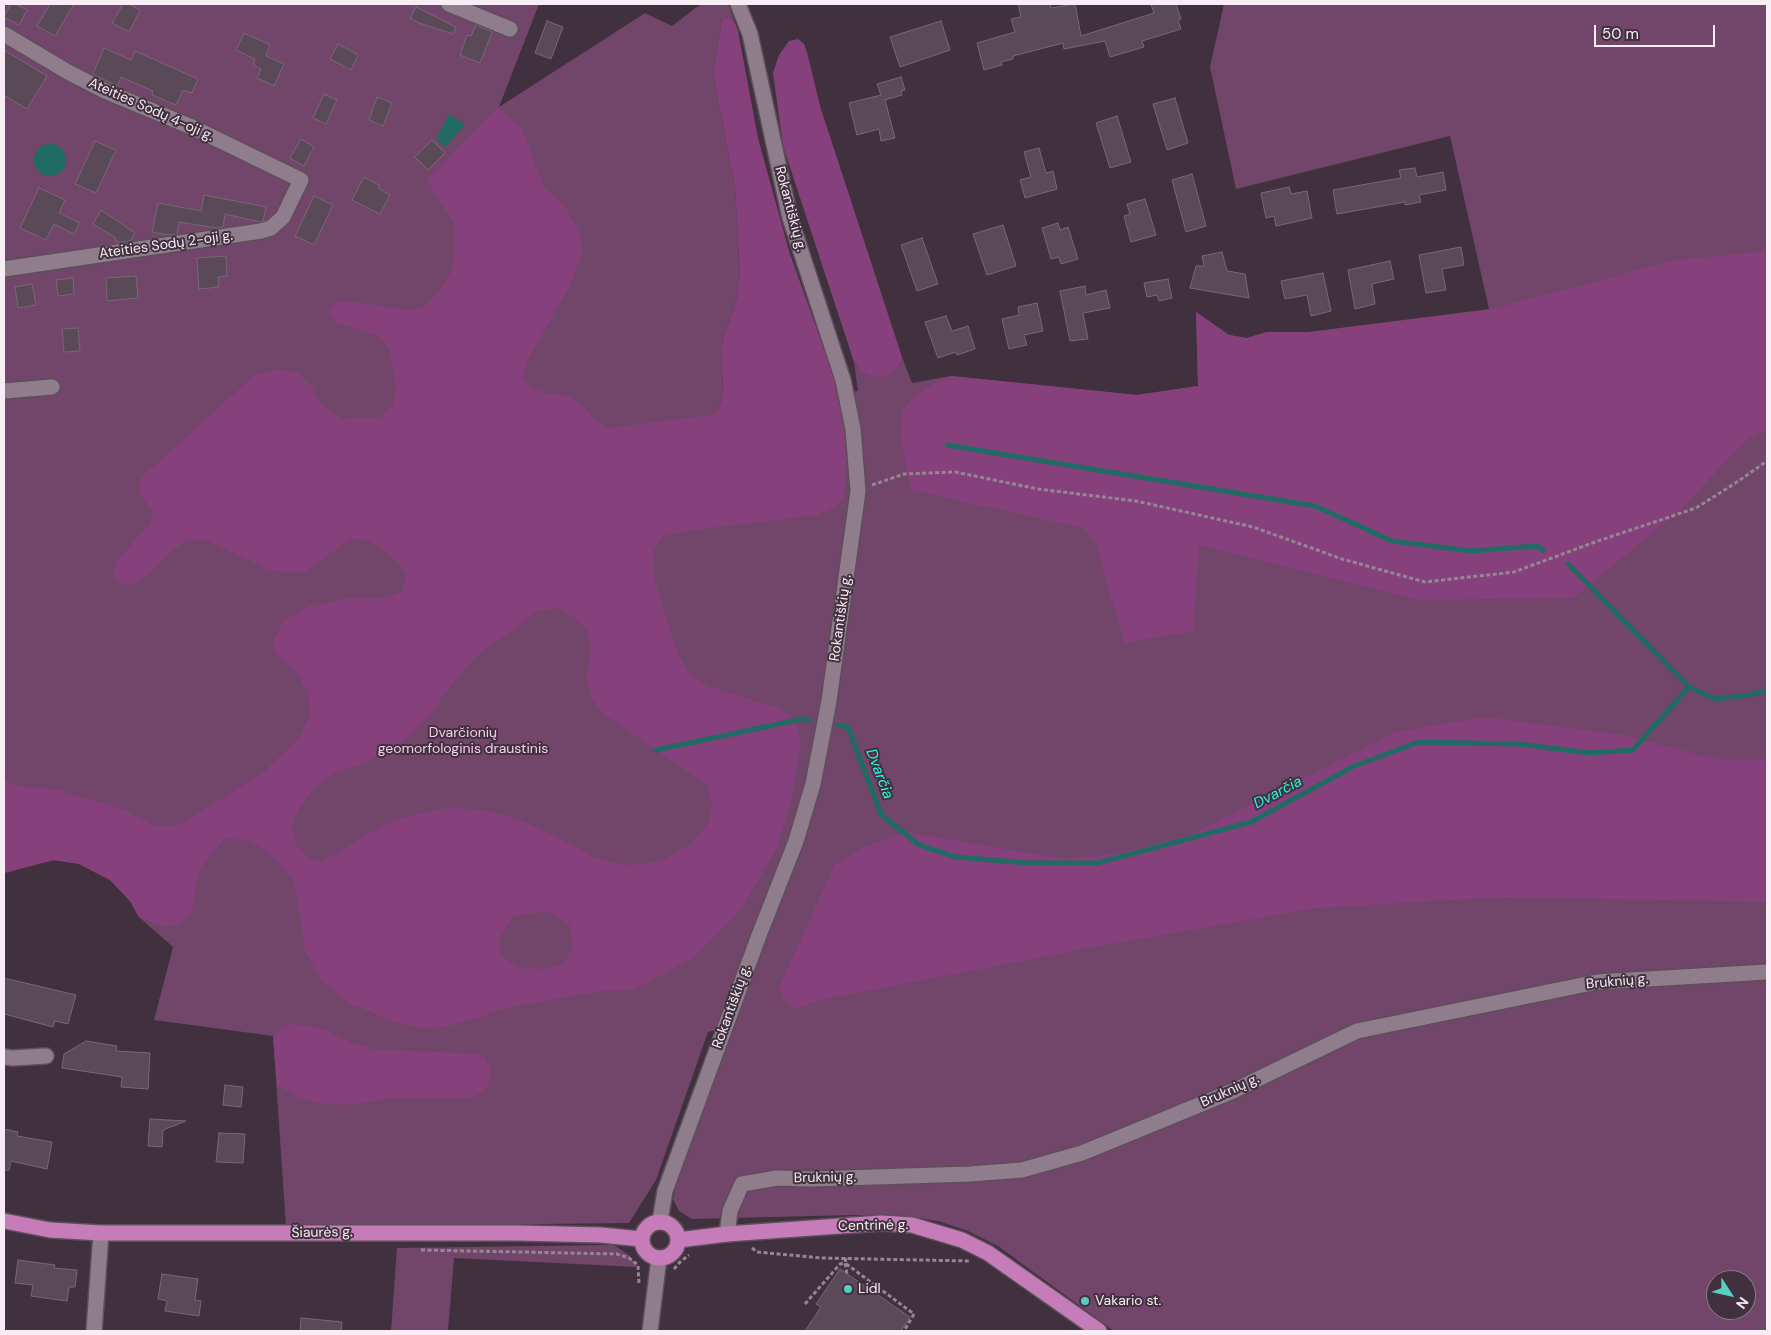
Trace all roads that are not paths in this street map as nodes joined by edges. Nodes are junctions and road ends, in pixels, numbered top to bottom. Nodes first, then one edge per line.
1 (449, 4) edge
2 (738, 4) edge
3 (510, 29) dead end
4 (4, 34) edge
5 (301, 180) joint
6 (4, 270) edge
7 (52, 387) dead end
8 (4, 392) edge
9 (1767, 972) edge
10 (4, 1056) edge
11 (46, 1056) dead end
12 (4, 1221) edge
13 (660, 1221) junction
14 (101, 1233) junction
15 (727, 1234) junction
16 (641, 1239) junction
17 (678, 1240) junction
18 (660, 1258) junction
19 (94, 1331) edge
20 (650, 1331) edge
21 (1099, 1331) edge

1 - 3 street
2 - 13 street, Rokantiškių g.
4 - 5 street, Ateities Sodų 4-oji g.
5 - 6 street, Ateities Sodų 2-oji g.
7 - 8 street
9 - 15 street, Bruknių g.
10 - 11 street
12 - 14 main road, Šiaurės g.
13 - 16 main road
13 - 17 main road
14 - 16 main road, Šiaurės g.
14 - 19 street
15 - 17 main road, Centrinė g.
15 - 21 main road, Centrinė g.
16 - 18 main road
17 - 18 main road
18 - 20 street

